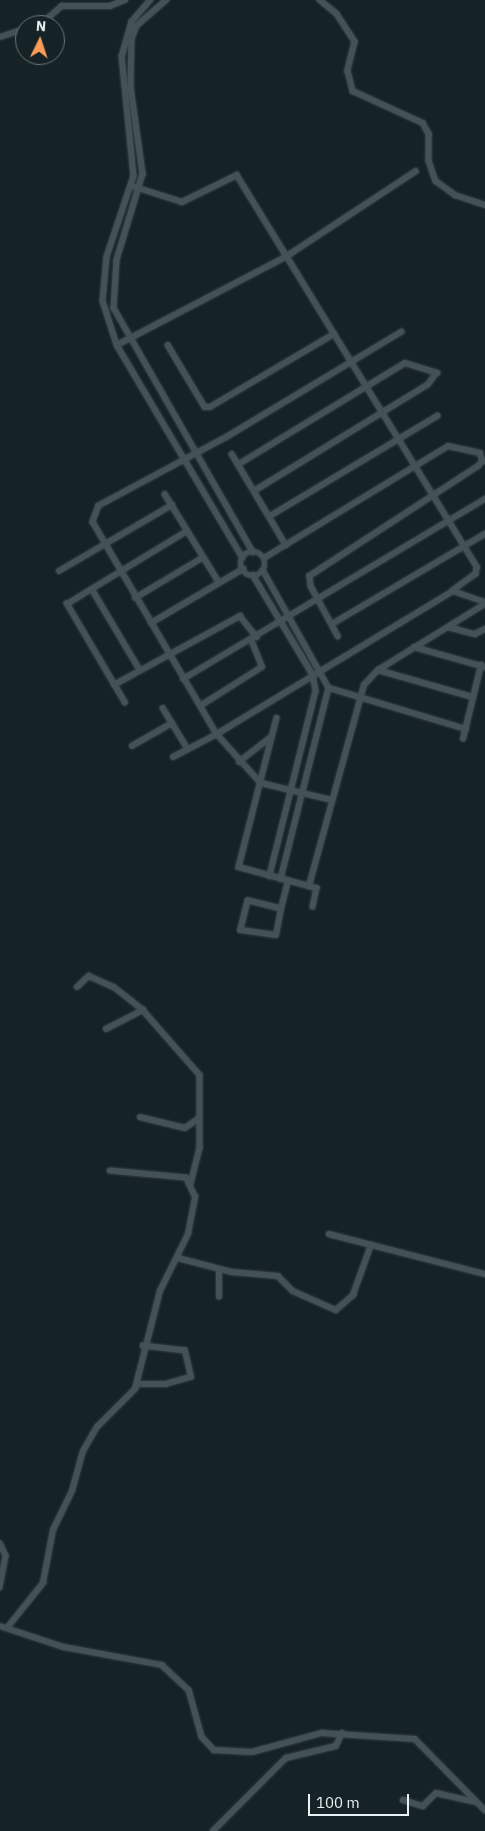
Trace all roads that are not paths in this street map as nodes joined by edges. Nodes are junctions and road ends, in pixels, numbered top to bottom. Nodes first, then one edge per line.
1 (125, 0) edge
2 (151, 0) edge
3 (167, 0) edge
4 (320, 0) edge
5 (52, 15) edge
6 (15, 33) edge
7 (0, 37) edge
8 (121, 64) junction
9 (131, 64) junction
10 (416, 172) dead end
11 (132, 186) junction
12 (141, 188) junction
13 (485, 205) edge
14 (287, 256) junction
15 (402, 332) dead end
16 (334, 334) junction
17 (128, 338) junction
18 (117, 345) junction
19 (168, 345) dead end
20 (354, 360) junction
21 (367, 386) junction
22 (384, 412) junction
23 (437, 416) dead end
24 (399, 438) junction
25 (232, 454) dead end
26 (195, 455) junction
27 (186, 461) junction
28 (239, 464) junction
29 (416, 466) junction
30 (255, 491) junction
31 (165, 494) dead end
32 (434, 495) junction
33 (485, 499) edge
34 (172, 505) junction
35 (270, 516) junction
36 (449, 521) junction
37 (187, 531) junction
38 (485, 534) edge
39 (286, 545) junction
40 (103, 546) junction
41 (465, 546) junction
42 (252, 552) junction
43 (202, 558) junction
44 (243, 558) junction
45 (264, 558) junction
46 (243, 569) junction
47 (263, 570) junction
48 (118, 571) junction
49 (58, 572) dead end
50 (253, 575) junction
51 (219, 582) junction
52 (92, 588) junction
53 (452, 591) junction
54 (135, 598) junction
55 (318, 598) junction
56 (485, 603) edge
57 (289, 617) junction
58 (280, 622) junction
59 (151, 623) junction
60 (332, 624) junction
61 (448, 627) junction
62 (485, 630) edge
63 (338, 636) dead end
64 (254, 638) junction
65 (414, 647) junction
66 (169, 653) junction
67 (483, 666) edge
68 (139, 668) junction
69 (322, 670) junction
70 (378, 670) junction
71 (312, 675) junction
72 (183, 679) junction
73 (114, 684) junction
74 (329, 688) junction
75 (474, 696) junction
76 (359, 697) junction
77 (125, 703) dead end
78 (200, 706) junction
79 (163, 708) dead end
80 (276, 718) dead end
81 (172, 723) junction
82 (466, 729) junction
83 (216, 734) junction
84 (272, 737) junction
85 (463, 739) dead end
86 (132, 746) dead end
87 (188, 749) junction
88 (173, 757) dead end
89 (239, 762) junction
90 (261, 782) junction
91 (292, 790) junction
92 (303, 793) junction
93 (332, 800) junction
94 (270, 876) junction
95 (281, 879) junction
96 (288, 880) junction
97 (309, 886) junction
98 (313, 907) dead end
99 (281, 909) junction
100 (77, 987) dead end
101 (143, 1010) junction
102 (106, 1029) dead end
103 (140, 1117) dead end
104 (198, 1119) junction
105 (110, 1171) dead end
106 (191, 1183) junction
107 (329, 1234) dead end
108 (371, 1245) junction
109 (178, 1258) junction
110 (219, 1270) junction
111 (485, 1274) edge
112 (219, 1297) dead end
113 (143, 1346) junction
114 (137, 1384) junction
115 (0, 1543) edge
116 (0, 1587) edge
117 (0, 1626) edge
118 (7, 1628) junction
119 (342, 1733) junction
120 (403, 1800) dead end
121 (476, 1802) junction
122 (485, 1810) edge
123 (213, 1831) edge

1 - 5 street
2 - 8 street
3 - 9 street
4 - 13 street
6 - 7 street
8 - 9 street
8 - 11 street
9 - 12 street
10 - 14 street
11 - 12 street
11 - 18 street
12 - 14 street
12 - 17 street
14 - 16 street
14 - 17 street
15 - 20 street
16 - 19 street
16 - 20 street
17 - 18 street
17 - 26 street
18 - 27 street
20 - 21 street
20 - 26 street
21 - 22 street
21 - 22 street
21 - 28 street
22 - 24 street
22 - 30 street
23 - 24 street
24 - 29 street
24 - 35 street
25 - 28 street
26 - 27 street
26 - 42 street
27 - 40 street
27 - 44 street
28 - 30 street
29 - 32 street
29 - 32 street
29 - 39 street
30 - 35 street
31 - 34 street
32 - 36 street
32 - 55 street
33 - 36 street
34 - 37 street
34 - 40 street
35 - 39 street
36 - 41 street
36 - 55 street
37 - 43 street
37 - 48 street
38 - 41 street
39 - 45 street
40 - 48 street
40 - 49 street
41 - 53 street
41 - 60 street
42 - 44 street
42 - 45 street
43 - 51 street
43 - 54 street
44 - 46 street
45 - 47 street
46 - 50 street
46 - 51 street
47 - 50 street
47 - 57 street
48 - 52 street
48 - 54 street
50 - 58 street
51 - 59 street
52 - 68 street
52 - 73 street
53 - 56 street
53 - 69 street
54 - 59 street
55 - 57 street
55 - 60 street
56 - 61 street
57 - 58 street
57 - 69 street
58 - 64 street
58 - 71 street
59 - 66 street
60 - 63 street
61 - 62 street
61 - 65 street
64 - 66 street
64 - 72 street
64 - 78 street
65 - 67 street
65 - 70 street
66 - 68 street
66 - 72 street
67 - 75 street
68 - 73 street
69 - 71 street
69 - 74 street
70 - 75 street
70 - 76 street
71 - 83 street
71 - 91 street
72 - 78 street
73 - 77 street
74 - 76 street
74 - 92 street
75 - 82 street
76 - 82 street
76 - 93 street
78 - 83 street
79 - 81 street
80 - 84 street
81 - 86 street
81 - 87 street
82 - 85 street
83 - 87 street
83 - 89 street
84 - 89 street
84 - 90 street
87 - 88 street
89 - 90 street
90 - 91 street
90 - 94 street
91 - 92 street
91 - 94 street
92 - 93 street
92 - 95 street
93 - 97 street
94 - 95 street
95 - 96 street
96 - 97 street
96 - 99 street
97 - 98 street
99 - 99 street
100 - 101 street
101 - 102 street
101 - 104 street
103 - 104 street
104 - 106 street
105 - 106 street
106 - 109 street
107 - 108 street
108 - 110 street
108 - 111 street
109 - 110 street
109 - 113 street
110 - 112 street
113 - 114 street
113 - 114 street
114 - 118 street
115 - 116 street
117 - 118 street
118 - 119 street
119 - 121 street
119 - 123 street
120 - 121 street
121 - 122 street

